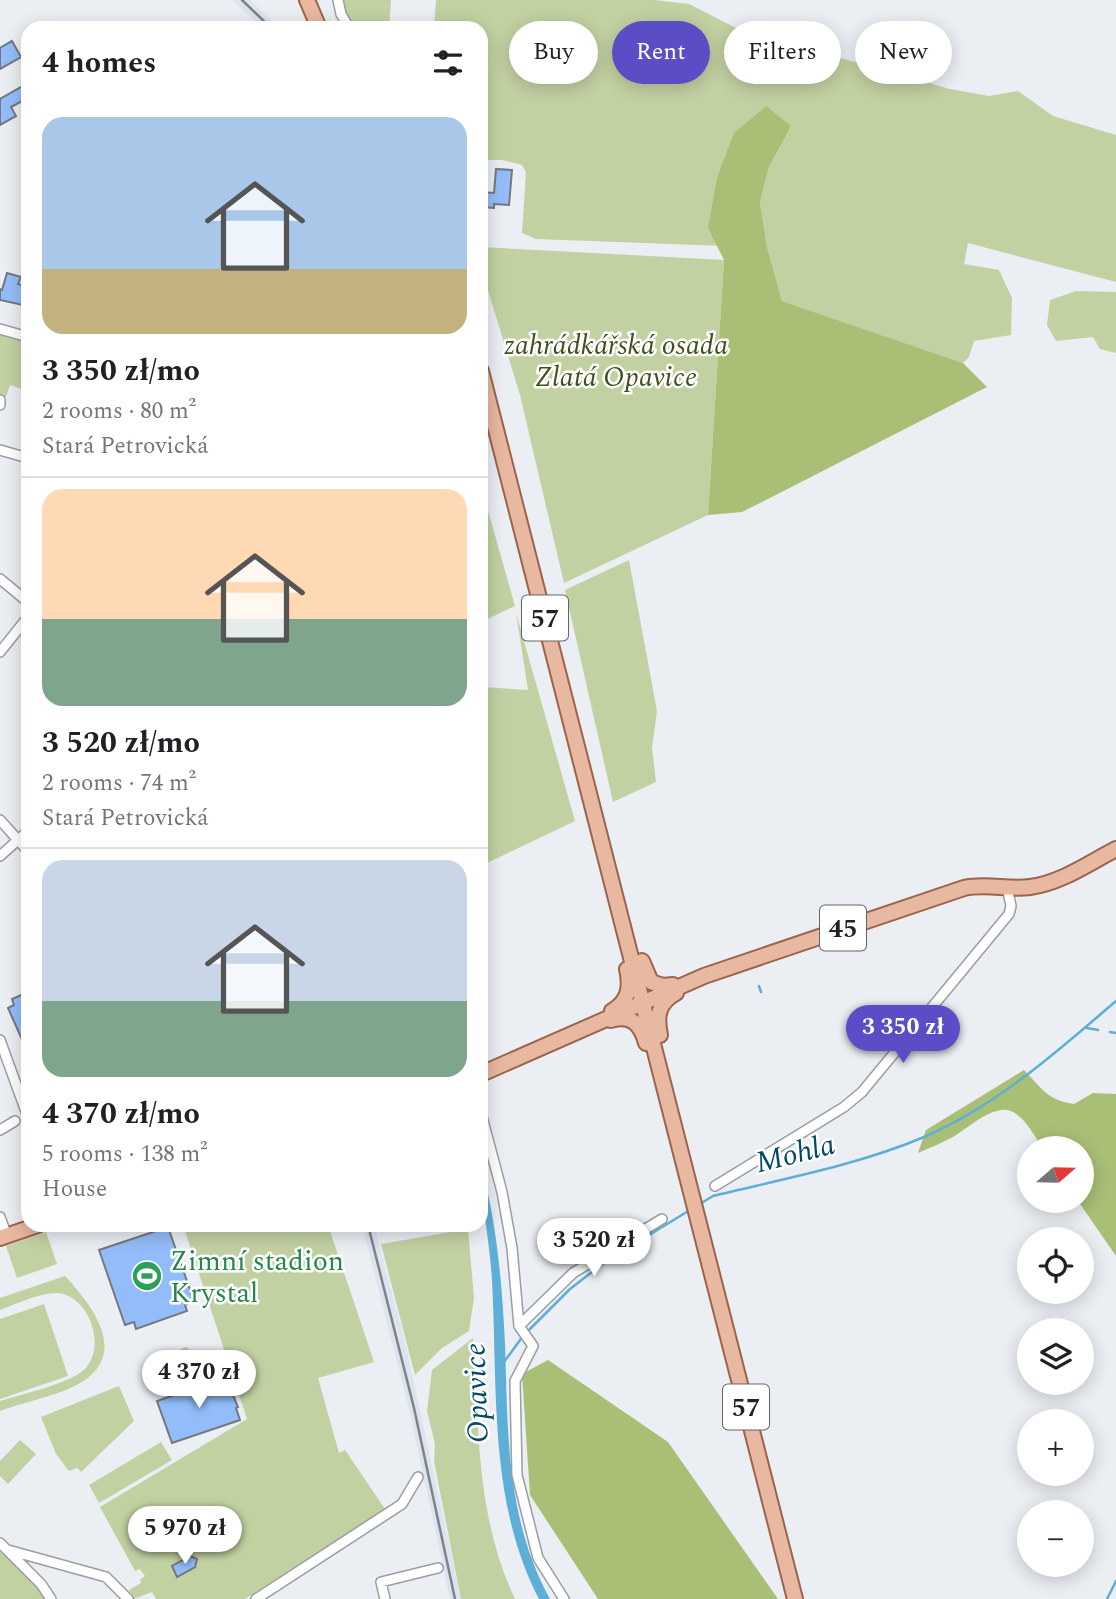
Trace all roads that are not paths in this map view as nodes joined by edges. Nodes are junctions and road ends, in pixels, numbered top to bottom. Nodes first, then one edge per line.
1 (307, 0) edge
2 (338, 0) edge
3 (316, 21) edge
4 (345, 21) edge
5 (0, 329) edge
6 (21, 335) edge
7 (488, 398) edge
8 (0, 450) edge
9 (21, 456) edge
10 (0, 579) edge
11 (21, 596) edge
12 (21, 626) edge
13 (0, 652) edge
14 (0, 820) edge
15 (19, 841) joint
16 (1116, 849) edge
17 (0, 856) edge
18 (608, 864) junction
19 (1007, 887) junction
20 (704, 976) junction
21 (643, 1001) junction
22 (583, 1029) junction
23 (0, 1040) edge
24 (488, 1071) edge
25 (21, 1093) edge
26 (15, 1121) dead end
27 (0, 1130) edge
28 (488, 1139) edge
29 (682, 1155) junction
30 (715, 1186) dead end
31 (0, 1217) edge
32 (662, 1219) dead end
33 (21, 1231) edge
34 (3, 1237) edge
35 (520, 1329) junction
36 (418, 1477) dead end
37 (0, 1543) edge
38 (8, 1550) junction
39 (438, 1568) dead end
40 (51, 1599) edge
41 (128, 1599) edge
42 (256, 1599) edge
43 (385, 1599) edge
44 (564, 1599) edge
45 (795, 1599) edge

1 - 3 main road
2 - 4 street
5 - 6 street
7 - 18 main road, 57
8 - 9 street
10 - 11 street
12 - 13 street
14 - 15 street
15 - 17 street
16 - 19 main road, 45
18 - 20 main road
18 - 21 main road, 57
18 - 22 main road
19 - 20 main road, 45
19 - 30 street
20 - 21 main road, 45
20 - 29 main road
21 - 22 main road, 45
21 - 29 main road, 57
22 - 24 main road, 45
22 - 29 main road
23 - 25 street
26 - 27 street
28 - 35 street
29 - 45 main road, 57
31 - 34 street
32 - 35 street
33 - 34 main road
35 - 44 street
36 - 42 street
37 - 38 street
38 - 40 street
38 - 41 street
39 - 43 street

